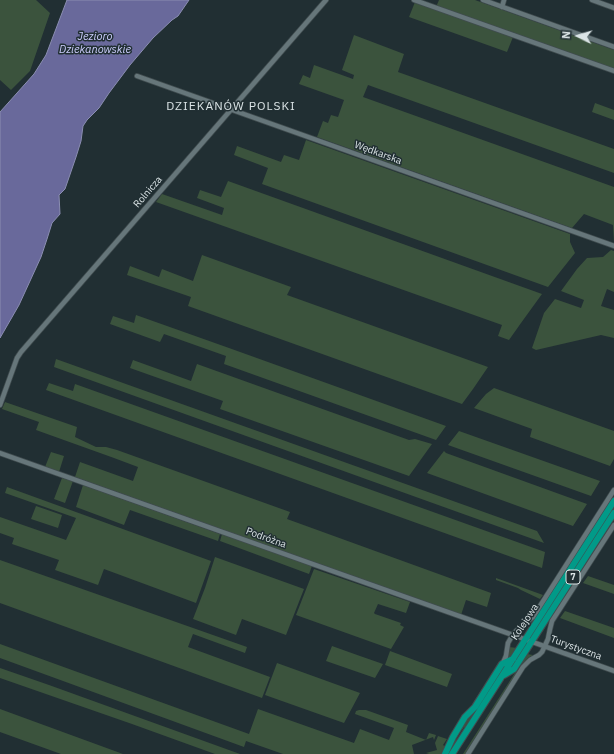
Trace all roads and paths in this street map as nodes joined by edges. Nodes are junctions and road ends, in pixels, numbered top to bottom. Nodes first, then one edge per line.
1 (326, 0) edge
2 (414, 0) edge
3 (483, 0) edge
4 (504, 0) edge
5 (592, 0) edge
6 (502, 7) junction
7 (614, 8) edge
8 (614, 47) edge
9 (614, 71) edge
10 (137, 76) dead end
11 (231, 110) junction
12 (614, 246) edge
13 (0, 405) edge
14 (0, 453) edge
15 (614, 490) edge
16 (614, 501) edge
17 (614, 513) edge
18 (614, 525) edge
19 (512, 636) junction
20 (528, 641) junction
21 (545, 647) junction
22 (513, 659) junction
23 (502, 664) junction
24 (614, 672) edge
25 (502, 675) junction
26 (445, 754) edge
27 (452, 754) edge
28 (468, 754) edge

1 - 11 street, Rolnicza
2 - 9 street
3 - 6 street
4 - 6 street
5 - 7 street
6 - 8 street
10 - 11 street, Wędkarska
11 - 12 street, Wędkarska
11 - 13 street, Rolnicza
14 - 19 street, Podróżna
15 - 19 street
16 - 20 highway, Kolejowa / 7
17 - 20 highway, Kolejowa / 7
18 - 21 street
19 - 20 street, Podróżna
19 - 23 street
20 - 21 street, Turystyczna
20 - 22 highway, Kolejowa / 7
20 - 25 highway, Kolejowa / 7
21 - 24 street, Turystyczna
21 - 28 street
22 - 23 highway
22 - 25 highway, Kolejowa / 7
23 - 26 highway
25 - 27 highway, Kolejowa / 7

